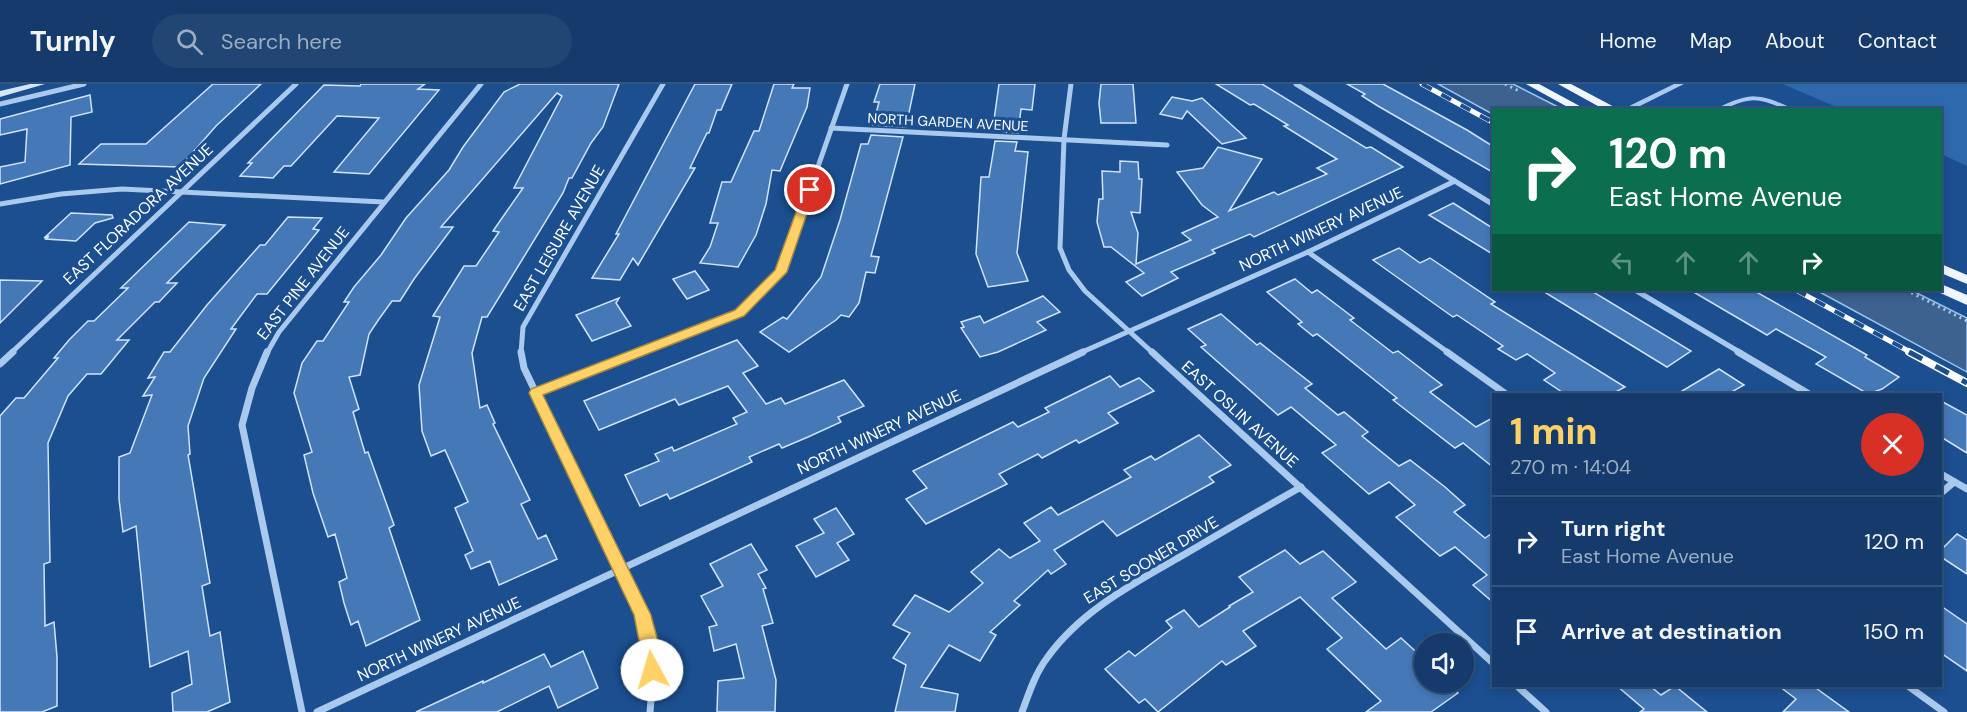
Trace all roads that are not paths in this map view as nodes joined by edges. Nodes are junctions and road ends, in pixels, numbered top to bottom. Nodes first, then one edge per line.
1 (41, 84) edge
2 (84, 84) edge
3 (296, 84) edge
4 (481, 84) edge
5 (663, 84) edge
6 (847, 84) edge
7 (1071, 84) edge
8 (1296, 84) edge
9 (1531, 84) edge
10 (1563, 84) edge
11 (1680, 84) edge
12 (0, 94) edge
13 (0, 104) edge
14 (1578, 108) edge
15 (1611, 108) edge
16 (1628, 108) edge
17 (1722, 108) edge
18 (1786, 108) edge
19 (831, 128) junction
20 (1064, 140) junction
21 (1167, 145) dead end
22 (1455, 181) junction
23 (180, 192) junction
24 (383, 202) junction
25 (0, 204) edge
26 (1492, 204) edge
27 (1308, 252) junction
28 (1942, 268) edge
29 (1967, 280) edge
30 (1942, 288) edge
31 (1637, 291) edge
32 (1967, 301) edge
33 (1127, 331) junction
34 (0, 364) edge
35 (535, 393) junction
36 (1505, 393) edge
37 (1807, 393) edge
38 (1942, 475) edge
39 (1954, 482) junction
40 (1301, 487) junction
41 (1967, 489) edge
42 (1942, 492) edge
43 (621, 568) junction
44 (1492, 662) edge
45 (1518, 687) edge
46 (1909, 687) edge
47 (302, 712) edge
48 (317, 712) edge
49 (650, 712) edge
50 (1022, 712) edge
51 (1546, 712) edge
52 (1944, 712) edge

1 - 12 main road
2 - 13 street
3 - 23 street, EAST FLORADORA AVENUE
4 - 24 street, EAST PINE AVENUE
5 - 35 street, EAST LEISURE AVENUE
6 - 19 street
7 - 20 street, EAST OSLIN AVENUE
8 - 22 street
9 - 14 main road
10 - 15 main road
11 - 16 street
17 - 18 lane
19 - 20 street, NORTH GARDEN AVENUE
19 - 35 street
20 - 21 street
20 - 33 street, EAST OSLIN AVENUE
22 - 26 street
22 - 27 street, NORTH WINERY AVENUE
23 - 24 street
23 - 25 street
23 - 34 street, EAST FLORADORA AVENUE
24 - 47 street, EAST PINE AVENUE
27 - 33 street, NORTH WINERY AVENUE
27 - 36 street
28 - 29 main road
30 - 32 main road
31 - 37 street
33 - 40 street, EAST OSLIN AVENUE
33 - 43 street, NORTH WINERY AVENUE
35 - 43 street, EAST LEISURE AVENUE
38 - 39 street
39 - 41 street
39 - 42 street
40 - 44 street, EAST OSLIN AVENUE
40 - 50 street, EAST SOONER DRIVE
43 - 48 street, NORTH WINERY AVENUE
43 - 49 street, EAST LEISURE AVENUE
45 - 51 street
46 - 52 street

